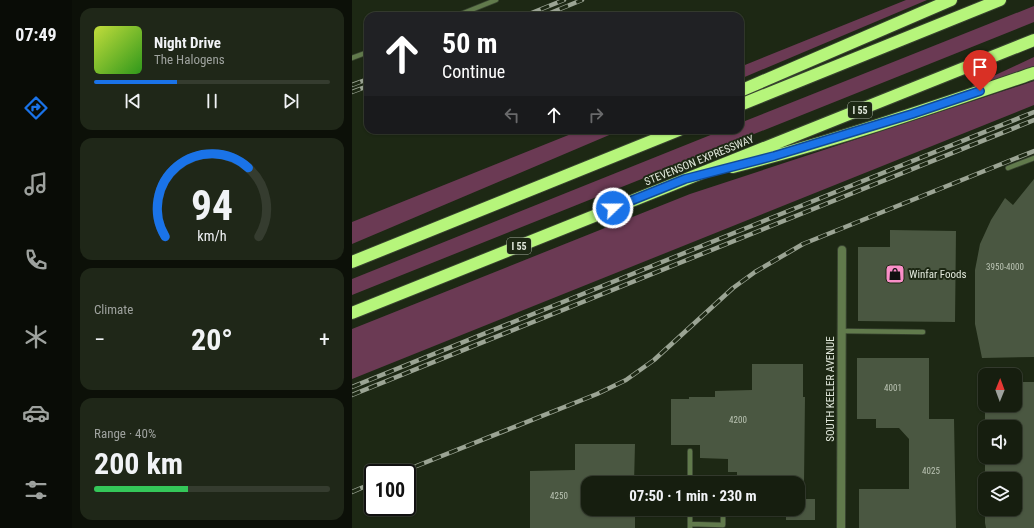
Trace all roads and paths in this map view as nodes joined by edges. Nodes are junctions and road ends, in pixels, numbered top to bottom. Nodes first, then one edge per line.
1 (496, 0) edge
2 (951, 0) edge
3 (1000, 0) edge
4 (466, 12) edge
5 (1034, 40) edge
6 (364, 54) edge
7 (352, 58) edge
8 (1034, 73) edge
9 (744, 89) edge
10 (744, 103) edge
11 (659, 134) edge
12 (668, 134) edge
13 (636, 147) junction
14 (1034, 158) edge
15 (1008, 168) dead end
16 (685, 179) junction
17 (842, 250) dead end
18 (352, 262) edge
19 (352, 313) edge
20 (842, 331) junction
21 (923, 332) dead end
22 (690, 451) dead end
23 (690, 476) edge
24 (724, 516) edge
25 (690, 526) edge
26 (841, 528) edge

1 - 4 lane
2 - 9 highway
3 - 10 highway
5 - 16 highway, STEVENSON EXPRESSWAY / I 55
6 - 7 lane
8 - 16 highway
11 - 13 highway
12 - 13 highway
13 - 18 highway
14 - 15 lane
16 - 19 highway, STEVENSON EXPRESSWAY / I 55
17 - 20 street, SOUTH KEELER AVENUE
20 - 21 lane
20 - 26 street, SOUTH KEELER AVENUE
22 - 23 lane
24 - 25 lane

